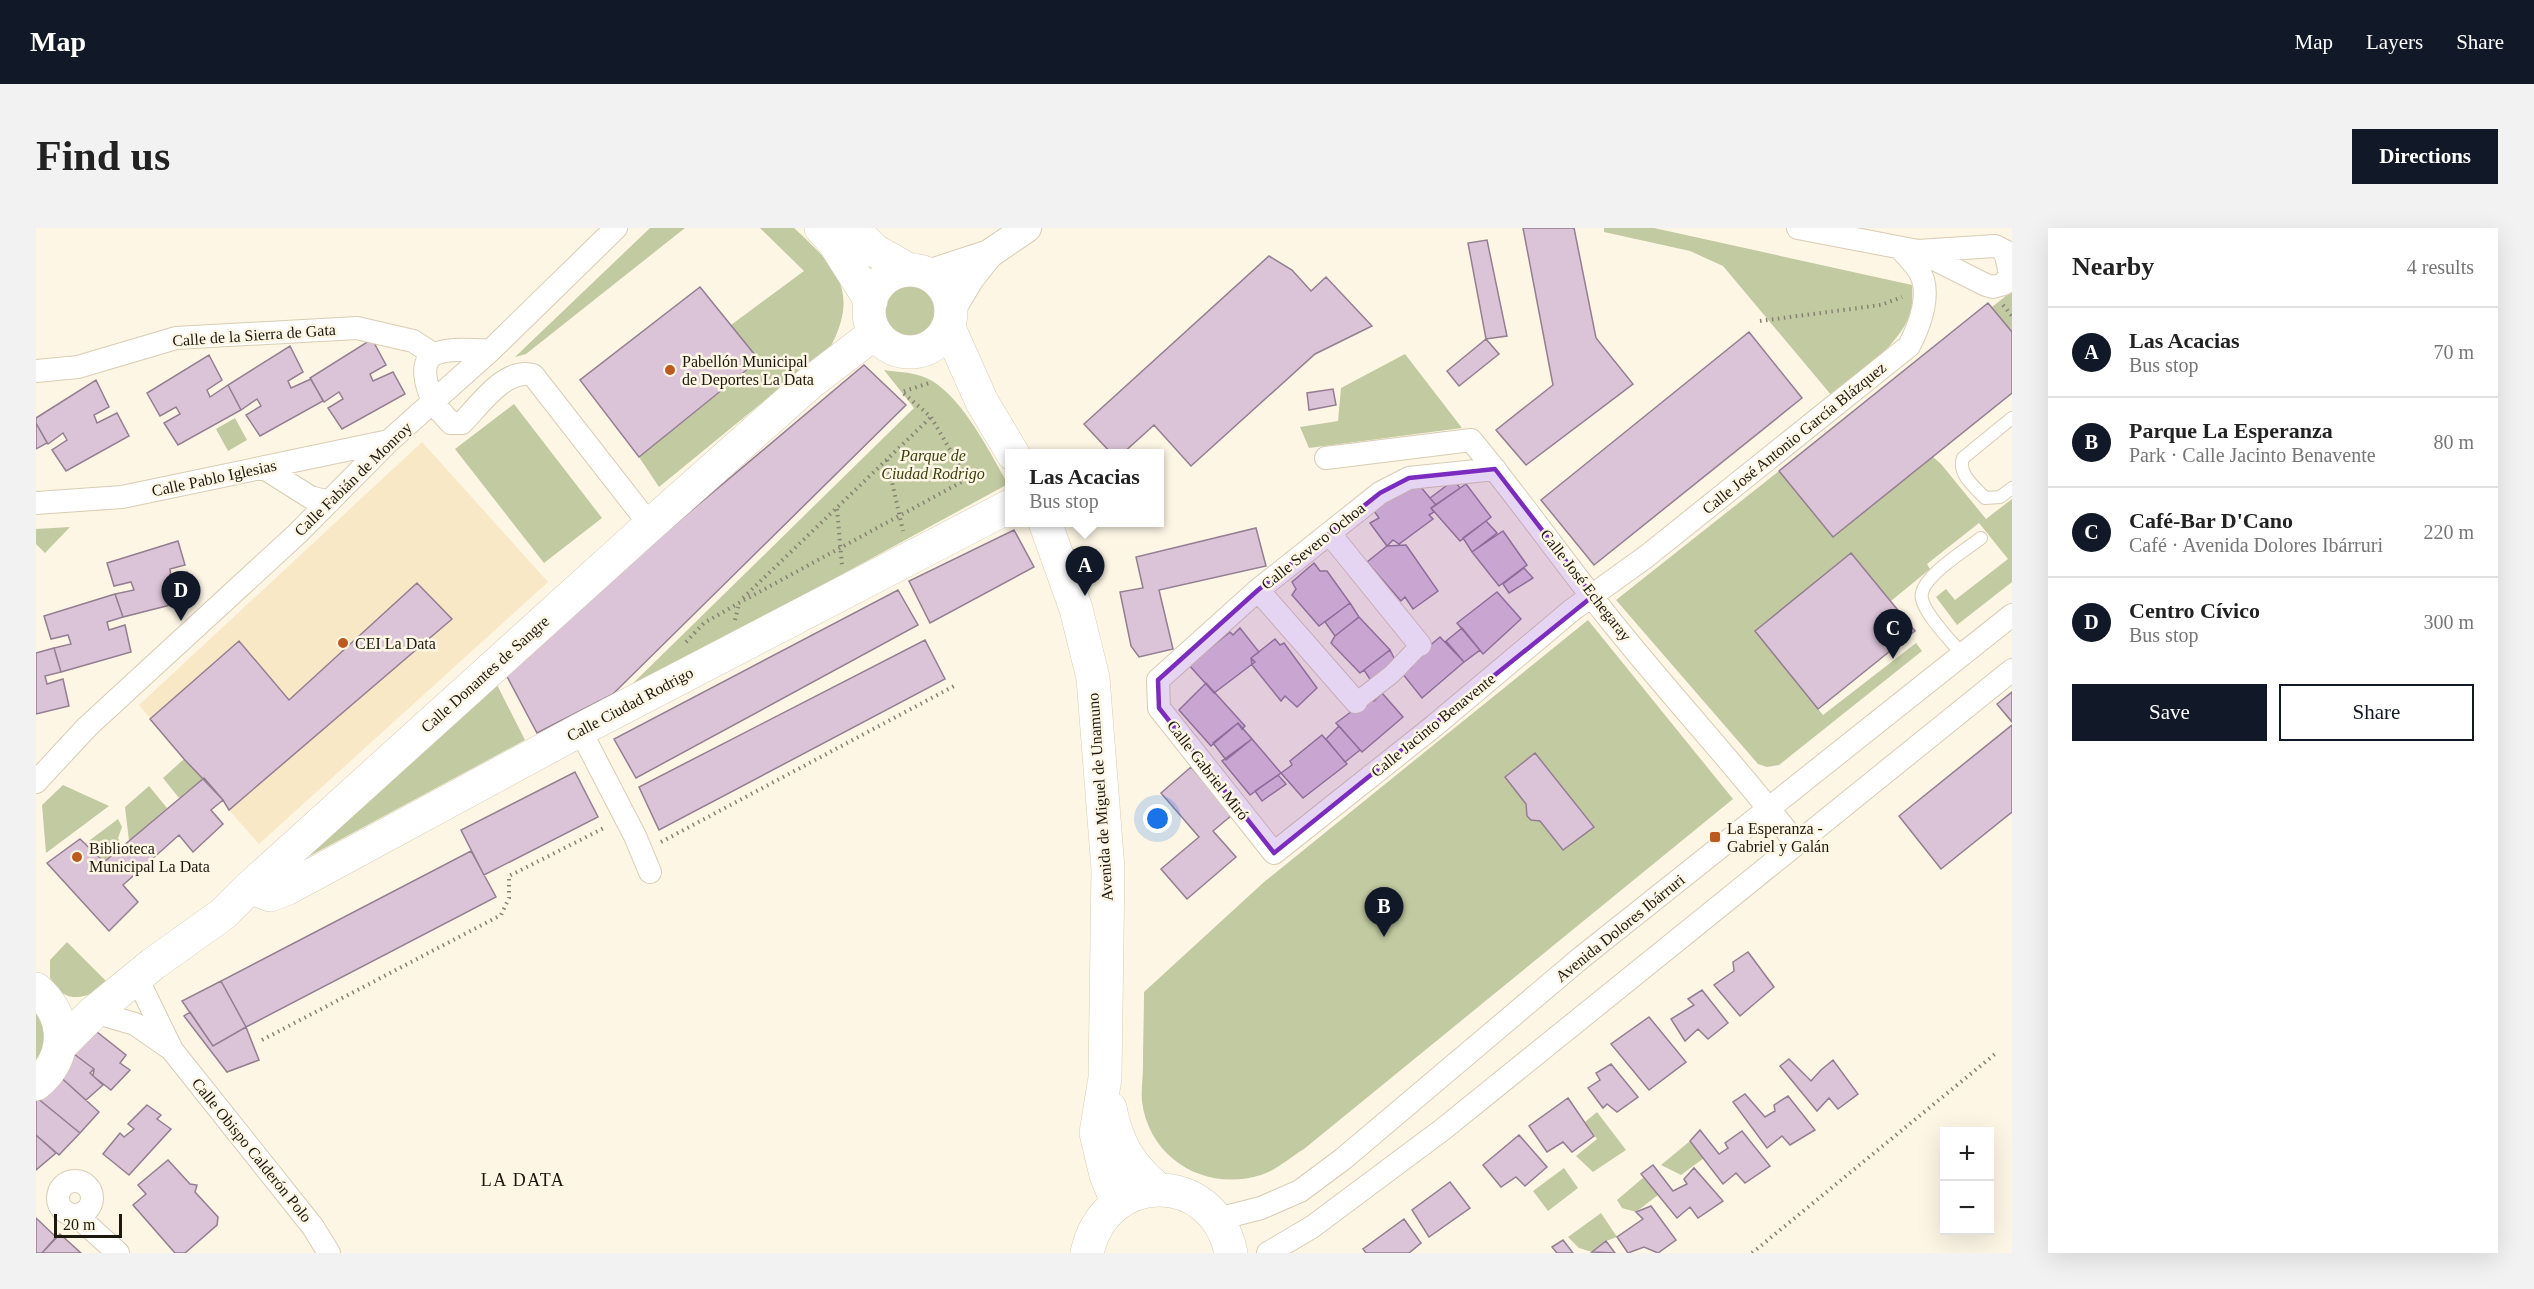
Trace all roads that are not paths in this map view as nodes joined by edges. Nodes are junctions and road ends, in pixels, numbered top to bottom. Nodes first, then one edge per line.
1 (616, 228) edge
2 (821, 228) edge
3 (852, 228) edge
4 (1027, 228) edge
5 (1813, 229) edge
6 (989, 254) junction
7 (919, 272) junction
8 (873, 317) junction
9 (950, 318) junction
10 (491, 350) junction
11 (922, 351) junction
12 (434, 354) junction
13 (36, 371) edge
14 (434, 401) junction
15 (982, 402) junction
16 (2012, 418) edge
17 (389, 441) junction
18 (1011, 449) edge
19 (320, 456) junction
20 (1326, 458) dead end
21 (264, 468) junction
22 (1495, 469) junction
23 (295, 486) junction
24 (2012, 488) edge
25 (335, 496) junction
26 (36, 503) edge
27 (1005, 509) edge
28 (650, 525) junction
29 (1048, 527) edge
30 (298, 532) junction
31 (1329, 534) junction
32 (1981, 538) dead end
33 (1258, 590) junction
34 (1593, 596) junction
35 (2012, 615) edge
36 (1420, 645) joint
37 (1963, 655) junction
38 (2012, 669) edge
39 (1158, 680) joint
40 (1356, 702) joint
41 (87, 727) junction
42 (580, 730) junction
43 (36, 762) edge
44 (36, 782) edge
45 (1770, 808) junction
46 (1796, 843) junction
47 (1274, 853) joint
48 (646, 863) road end
49 (250, 887) junction
50 (137, 978) junction
51 (46, 1000) edge
52 (94, 1012) junction
53 (61, 1045) junction
54 (172, 1050) junction
55 (1105, 1078) junction
56 (36, 1084) edge
57 (1158, 1189) junction
58 (1117, 1202) junction
59 (76, 1215) dead end
60 (1218, 1219) junction
61 (118, 1253) edge
62 (329, 1253) edge
63 (1087, 1253) edge
64 (1231, 1253) edge
65 (1268, 1253) edge

1 - 10 street, Calle Fabián de Monroy
2 - 8 main road
3 - 7 main road
4 - 6 street
5 - 34 street, Calle José Antonio García Blázquez
6 - 7 street
6 - 9 street
7 - 8 main road
7 - 9 main road
8 - 11 main road
8 - 28 main road, Calle Donantes de Sangre
9 - 11 main road
9 - 15 main road
10 - 12 street
10 - 14 street, Calle Fabián de Monroy
11 - 15 main road
12 - 13 street, Calle de la Sierra de Gata
12 - 14 street
14 - 17 street, Calle Fabián de Monroy
14 - 28 street
15 - 18 main road
16 - 24 lane
17 - 19 street, Calle Pablo Iglesias
17 - 25 street, Calle Fabián de Monroy
19 - 21 street, Calle Pablo Iglesias
19 - 25 street
20 - 22 street, Calle José Echegaray
21 - 23 street
21 - 26 street, Calle Pablo Iglesias
22 - 31 street, Calle Severo Ochoa
22 - 34 street, Calle José Echegaray
23 - 25 street
23 - 30 street
25 - 30 street, Calle Fabián de Monroy
27 - 42 main road, Calle Ciudad Rodrigo
28 - 49 main road, Calle Donantes de Sangre
29 - 55 main road, Avenida de Miguel de Unamuno
30 - 41 street, Calle Fabián de Monroy
31 - 33 street, Calle Severo Ochoa
31 - 36 street
32 - 37 lane
33 - 39 street, Calle Severo Ochoa
33 - 40 street
34 - 45 street, Calle José Echegaray
34 - 47 street, Calle Jacinto Benavente
35 - 37 street, Avenida Dolores Ibárruri
36 - 40 street
37 - 45 street, Avenida Dolores Ibárruri
38 - 46 street
39 - 47 street, Calle Gabriel Miró
41 - 43 street, Calle Fabián de Monroy
41 - 44 street, Calle Fabián de Monroy
42 - 48 street
42 - 49 main road, Calle Ciudad Rodrigo
45 - 46 street, Calle José Echegaray
45 - 60 street, Avenida Dolores Ibárruri
46 - 65 street
49 - 50 main road, Calle Donantes de Sangre
50 - 52 main road, Calle Donantes de Sangre
50 - 54 street, Calle Obispo Calderón Polo
51 - 52 main road
51 - 53 main road
52 - 53 main road, Calle Donantes de Sangre
52 - 54 street, Calle Obispo Calderón Polo
53 - 56 main road
54 - 62 street, Calle Obispo Calderón Polo
55 - 57 main road, Avenida de Miguel de Unamuno
55 - 58 main road, Avenida de Miguel de Unamuno
57 - 58 main road
57 - 60 main road
58 - 63 main road
59 - 61 street
60 - 64 main road

